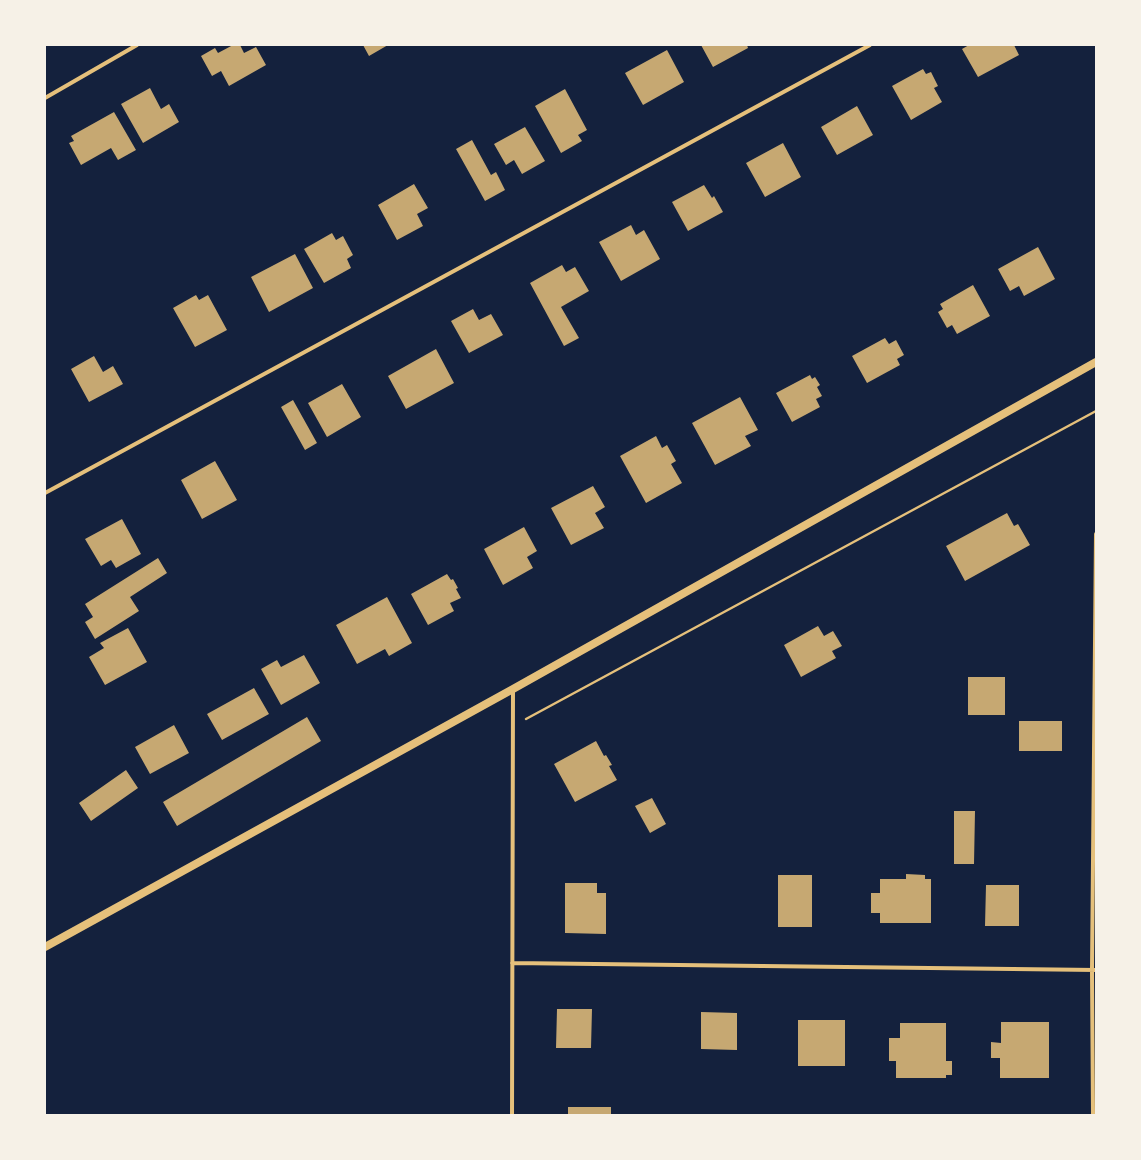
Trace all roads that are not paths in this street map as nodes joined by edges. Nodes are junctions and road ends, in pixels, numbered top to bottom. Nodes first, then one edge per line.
1 (137, 45) edge
2 (870, 45) edge
3 (45, 98) edge
4 (1096, 362) edge
5 (45, 492) edge
6 (1096, 534) edge
7 (1096, 549) edge
8 (513, 689) junction
9 (45, 947) edge
10 (512, 963) junction
11 (1094, 970) edge
12 (512, 1115) edge
13 (1093, 1115) edge

1 - 3 street
2 - 5 street
4 - 8 main road
6 - 7 street
7 - 11 street
8 - 9 main road
8 - 10 street
10 - 11 street
10 - 12 street
11 - 13 street

